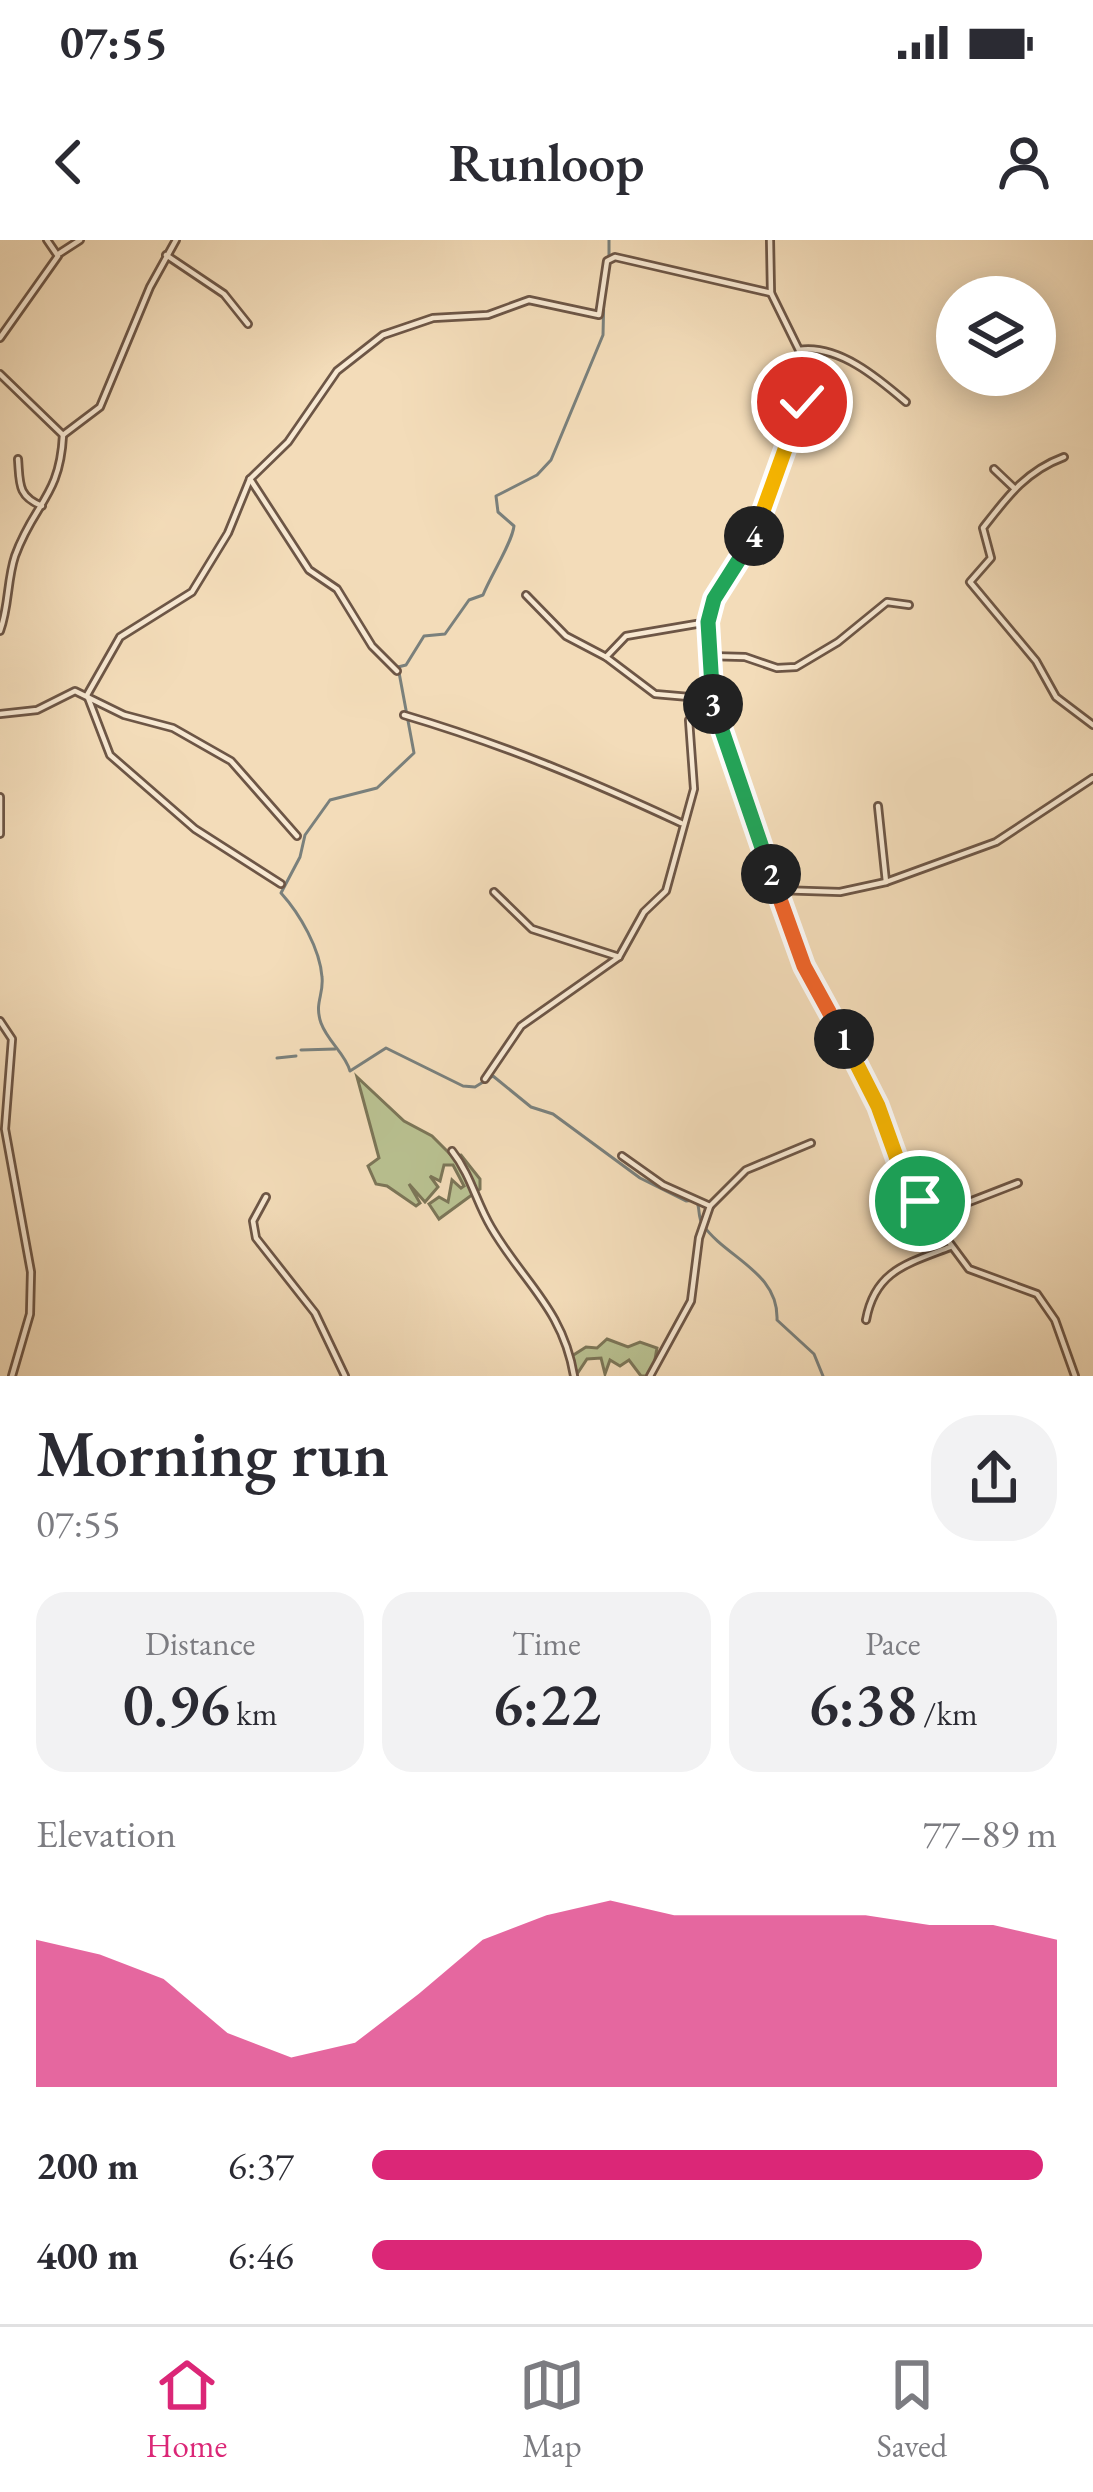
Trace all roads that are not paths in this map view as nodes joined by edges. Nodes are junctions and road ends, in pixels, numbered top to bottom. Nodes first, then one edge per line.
1 (47, 240) edge
2 (80, 240) edge
3 (176, 240) edge
4 (770, 240) edge
5 (166, 255) junction
6 (58, 256) junction
7 (771, 293) junction
8 (248, 324) dead end
9 (0, 338) edge
10 (799, 350) junction
11 (0, 374) edge
12 (906, 403) dead end
13 (63, 435) junction
14 (1064, 457) dead end
15 (18, 459) dead end
16 (994, 470) dead end
17 (250, 479) junction
18 (1014, 488) junction
19 (42, 506) junction
20 (526, 595) dead end
21 (909, 605) dead end
22 (708, 622) junction
23 (0, 631) edge
24 (605, 656) junction
25 (708, 656) junction
26 (397, 671) dead end
27 (87, 695) junction
28 (712, 699) junction
29 (0, 714) edge
30 (404, 716) dead end
31 (1093, 725) edge
32 (1093, 778) edge
33 (0, 796) edge
34 (878, 806) dead end
35 (681, 823) junction
36 (0, 834) edge
37 (297, 836) dead end
38 (886, 883) junction
39 (281, 884) dead end
40 (777, 890) junction
41 (494, 892) dead end
42 (620, 957) junction
43 (0, 1021) edge
44 (484, 1079) dead end
45 (811, 1143) dead end
46 (452, 1151) dead end
47 (622, 1156) dead end
48 (1018, 1183) dead end
49 (266, 1197) dead end
50 (710, 1206) junction
51 (933, 1216) junction
52 (950, 1247) junction
53 (866, 1320) dead end
54 (12, 1376) edge
55 (345, 1376) edge
56 (574, 1376) edge
57 (650, 1376) edge
58 (1075, 1376) edge

1 - 6 street
2 - 6 street
3 - 5 street
4 - 7 street
5 - 8 street
5 - 13 street
6 - 9 street
7 - 10 street
7 - 17 street
10 - 12 street
10 - 22 street
11 - 13 street
13 - 19 street
14 - 18 street
15 - 19 street
16 - 18 street
17 - 26 street
17 - 27 street
18 - 31 street
19 - 23 street
20 - 24 street
21 - 25 street
22 - 24 street
22 - 25 street
24 - 28 street
25 - 28 street
27 - 29 street
27 - 37 street
27 - 39 street
28 - 35 street
28 - 40 street
30 - 35 street
32 - 38 street
33 - 36 street
34 - 38 street
35 - 42 street
38 - 40 street
40 - 51 street
41 - 42 street
42 - 44 street
43 - 54 street
45 - 50 street
46 - 56 street
47 - 50 street
48 - 51 street
49 - 55 street
50 - 57 street
51 - 52 street
52 - 53 street
52 - 58 street

